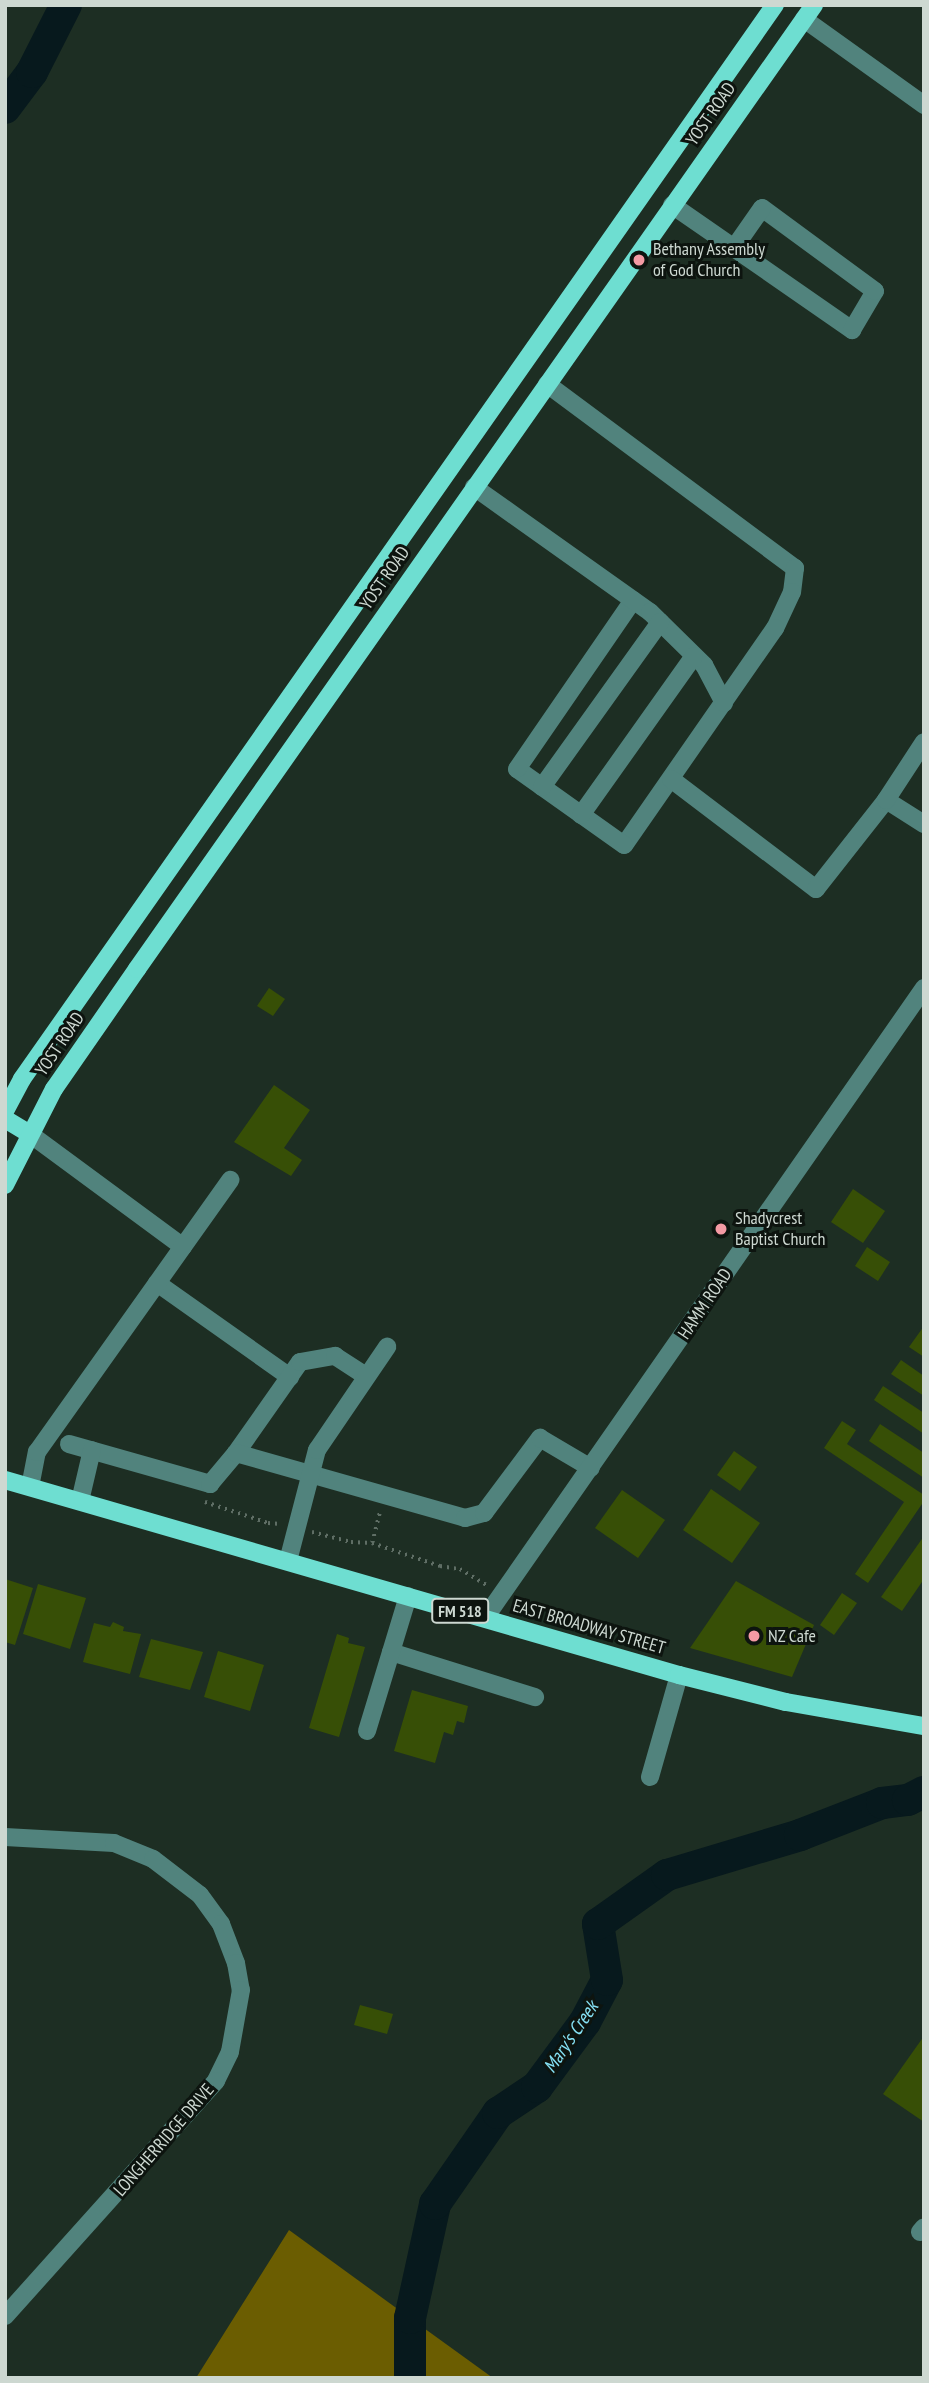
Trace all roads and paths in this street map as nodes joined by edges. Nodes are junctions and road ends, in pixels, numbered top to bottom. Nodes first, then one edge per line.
1 (775, 5) edge
2 (783, 5) edge
3 (809, 12) edge
4 (924, 105) edge
5 (672, 205) junction
6 (734, 248) junction
7 (547, 384) junction
8 (474, 487) junction
9 (633, 600) junction
10 (347, 615) junction
11 (660, 622) junction
12 (371, 634) junction
13 (699, 660) junction
14 (724, 703) junction
15 (924, 742) edge
16 (671, 779) junction
17 (542, 787) junction
18 (886, 800) junction
19 (581, 814) junction
20 (924, 824) edge
21 (155, 889) junction
22 (180, 907) junction
23 (924, 988) edge
24 (5, 1111) edge
25 (5, 1119) edge
26 (30, 1135) junction
27 (230, 1180) dead end
28 (5, 1185) edge
29 (183, 1247) junction
30 (157, 1283) junction
31 (387, 1346) dead end
32 (366, 1376) junction
33 (290, 1377) junction
34 (69, 1444) dead end
35 (92, 1450) junction
36 (236, 1453) junction
37 (591, 1468) junction
38 (310, 1475) junction
39 (5, 1480) edge
40 (30, 1487) junction
41 (385, 1496) junction
42 (80, 1501) junction
43 (202, 1502) dead end
44 (297, 1527) junction
45 (372, 1543) junction
46 (288, 1562) junction
47 (503, 1593) junction
48 (408, 1596) junction
49 (485, 1618) junction
50 (391, 1653) junction
51 (679, 1675) junction
52 (535, 1697) dead end
53 (921, 1726) edge
54 (367, 1731) dead end
55 (650, 1777) dead end
56 (5, 1837) edge
57 (5, 2316) edge

1 - 10 main road, YOST ROAD
2 - 3 main road
3 - 4 street
3 - 5 main road, YOST ROAD
5 - 6 street
5 - 7 main road, YOST ROAD
6 - 6 street
7 - 8 main road, YOST ROAD
7 - 14 street
8 - 9 street
8 - 12 main road, YOST ROAD
9 - 11 street
9 - 17 street
10 - 12 main road
10 - 21 main road, YOST ROAD
11 - 13 street
11 - 17 street
12 - 22 main road, YOST ROAD
13 - 14 street
13 - 19 street
14 - 16 street
15 - 18 street
16 - 18 street
16 - 19 street
17 - 19 street
18 - 20 street
21 - 22 main road
21 - 24 main road, YOST ROAD
22 - 26 main road, YOST ROAD
23 - 37 street, HAMM ROAD
25 - 26 main road
26 - 28 main road, YOST ROAD
26 - 29 street
27 - 29 street
29 - 30 street
30 - 33 street
30 - 40 street
31 - 32 street
32 - 33 street
32 - 38 street
33 - 36 street
34 - 35 street
35 - 36 street
35 - 42 street
36 - 38 street
37 - 41 street
37 - 47 street, HAMM ROAD
38 - 41 street
38 - 44 street
39 - 40 main road, EAST BROADWAY STREET / FM 518
40 - 42 main road, EAST BROADWAY STREET / FM 518
41 - 45 path
42 - 46 main road, EAST BROADWAY STREET / FM 518
43 - 44 path
44 - 45 path
44 - 46 street
45 - 47 path
46 - 48 main road, EAST BROADWAY STREET / FM 518
47 - 49 street, HAMM ROAD
48 - 49 main road, EAST BROADWAY STREET / FM 518
48 - 50 street
49 - 51 main road, EAST BROADWAY STREET / FM 518
50 - 52 street
50 - 54 street
51 - 53 main road, EAST BROADWAY STREET / FM 518
51 - 55 street
56 - 57 street, LONGHERRIDGE DRIVE

